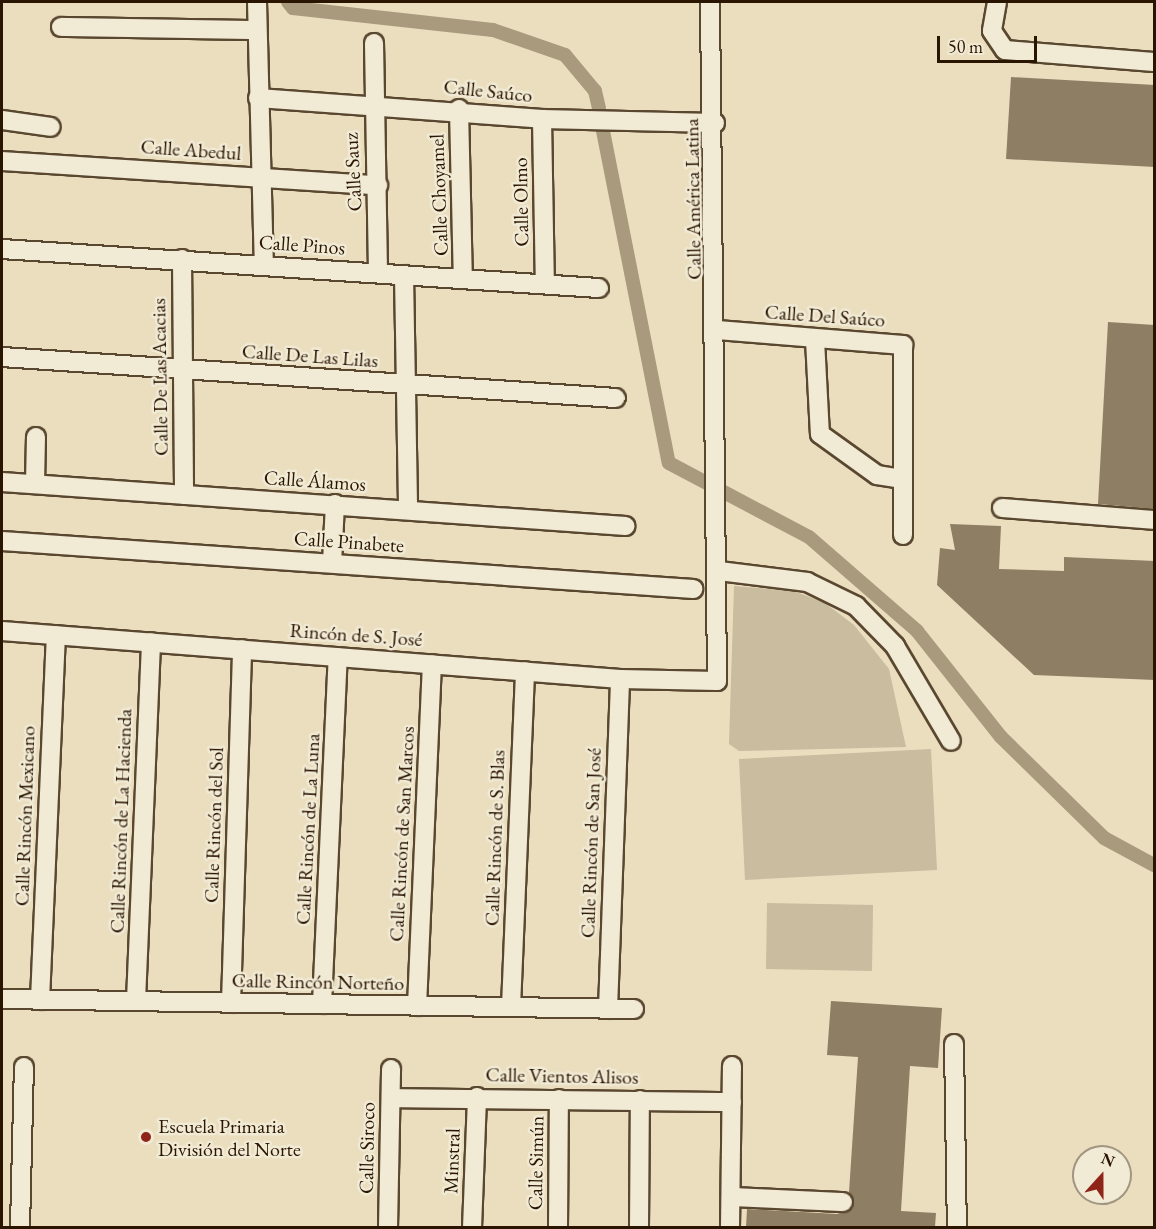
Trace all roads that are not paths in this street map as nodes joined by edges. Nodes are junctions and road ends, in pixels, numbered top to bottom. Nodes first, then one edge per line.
1 (257, 2) edge
2 (710, 2) edge
3 (997, 2) edge
4 (61, 27) dead end
5 (256, 30) junction
6 (374, 43) dead end
7 (1155, 62) edge
8 (258, 98) junction
9 (372, 105) junction
10 (459, 110) junction
11 (542, 119) junction
12 (2, 120) edge
13 (715, 123) junction
14 (51, 127) dead end
15 (2, 161) edge
16 (263, 178) junction
17 (378, 185) junction
18 (2, 249) edge
19 (182, 259) junction
20 (264, 265) junction
21 (378, 273) junction
22 (404, 275) junction
23 (463, 279) junction
24 (545, 284) junction
25 (599, 288) dead end
26 (717, 330) junction
27 (815, 340) junction
28 (2, 357) edge
29 (183, 370) junction
30 (406, 384) junction
31 (616, 398) dead end
32 (36, 437) dead end
33 (903, 479) junction
34 (2, 482) edge
35 (35, 484) junction
36 (184, 495) junction
37 (335, 504) junction
38 (1002, 508) dead end
39 (408, 510) junction
40 (1155, 520) edge
41 (625, 526) dead end
42 (903, 535) dead end
43 (2, 541) edge
44 (332, 563) junction
45 (719, 571) junction
46 (693, 589) dead end
47 (2, 631) edge
48 (56, 635) junction
49 (150, 642) junction
50 (242, 649) junction
51 (338, 657) junction
52 (432, 664) junction
53 (525, 671) junction
54 (620, 679) junction
55 (706, 685) joint
56 (951, 741) dead end
57 (2, 999) edge
58 (40, 1000) junction
59 (136, 1001) junction
60 (231, 1003) junction
61 (322, 1004) junction
62 (417, 1006) junction
63 (511, 1007) junction
64 (608, 1009) junction
65 (634, 1009) dead end
66 (954, 1044) dead end
67 (732, 1066) dead end
68 (24, 1067) dead end
69 (390, 1069) dead end
70 (477, 1097) junction
71 (391, 1098) junction
72 (559, 1099) junction
73 (640, 1100) junction
74 (732, 1102) junction
75 (731, 1197) junction
76 (843, 1202) dead end
77 (20, 1227) edge
78 (388, 1227) edge
79 (472, 1227) edge
80 (558, 1227) edge
81 (639, 1227) edge
82 (730, 1227) edge
83 (957, 1227) edge

1 - 5 street
2 - 13 street, Calle América Latina
3 - 7 street
4 - 5 street
5 - 8 street
6 - 9 street, Calle Sauz
8 - 9 street, Calle Saúco
8 - 16 street
9 - 10 street, Calle Saúco
9 - 17 street, Calle Sauz
10 - 11 street, Calle Saúco
10 - 23 street, Calle Choyamel
11 - 13 street, Calle Saúco
11 - 24 street, Calle Olmo
12 - 14 street
13 - 26 street, Calle América Latina
15 - 16 street, Calle Abedul
16 - 17 street, Calle Abedul
16 - 20 street
17 - 21 street, Calle Sauz
18 - 19 street, Calle Pinos
19 - 20 street, Calle Pinos
19 - 29 street, Calle De Las Acacias
20 - 21 street, Calle Pinos
21 - 22 street, Calle Pinos
22 - 23 street, Calle Pinos
22 - 30 street
23 - 24 street, Calle Pinos
24 - 25 street, Calle Pinos
26 - 27 street, Calle Del Saúco
26 - 45 street, Calle América Latina
27 - 33 street
27 - 33 street, Calle Del Saúco
28 - 29 street, Calle De Las Lilas
29 - 30 street, Calle De Las Lilas
29 - 36 street, Calle De Las Acacias
30 - 31 street, Calle De Las Lilas
30 - 39 street
32 - 35 street
33 - 42 street
34 - 35 street, Calle Álamos
35 - 36 street, Calle Álamos
36 - 37 street, Calle Álamos
37 - 39 street, Calle Álamos
37 - 44 street
38 - 40 street
39 - 41 street, Calle Álamos
43 - 44 street, Calle Pinabete
44 - 46 street, Calle Pinabete
45 - 55 street, Calle América Latina
45 - 56 street
47 - 48 street, Rincón de S. José
48 - 49 street, Rincón de S. José
48 - 58 street, Calle Rincón Mexicano
49 - 50 street, Rincón de S. José
49 - 59 street, Calle Rincón de La Hacienda
50 - 51 street, Rincón de S. José
50 - 60 street, Calle Rincón del Sol
51 - 52 street, Rincón de S. José
51 - 61 street, Calle Rincón de La Luna
52 - 53 street, Rincón de S. José
52 - 62 street, Calle Rincón de San Marcos
53 - 54 street, Rincón de S. José
53 - 63 street, Calle Rincón de S. Blas
54 - 55 street, Rincón de S. José
54 - 64 street, Calle Rincón de San José
57 - 58 street, Calle Rincón Norteño
58 - 59 street, Calle Rincón Norteño
59 - 60 street, Calle Rincón Norteño
60 - 61 street, Calle Rincón Norteño
61 - 62 street, Calle Rincón Norteño
62 - 63 street, Calle Rincón Norteño
63 - 64 street, Calle Rincón Norteño
64 - 65 street, Calle Rincón Norteño
66 - 83 street
67 - 74 street
68 - 77 street
69 - 71 street, Calle Siroco
70 - 71 street, Calle Vientos Alisos
70 - 72 street, Calle Vientos Alisos
70 - 79 street, Minstral
71 - 78 street, Calle Siroco
72 - 73 street, Calle Vientos Alisos
72 - 80 street, Calle Simún
73 - 74 street, Calle Vientos Alisos
73 - 81 street
74 - 75 street
75 - 76 street
75 - 82 street

